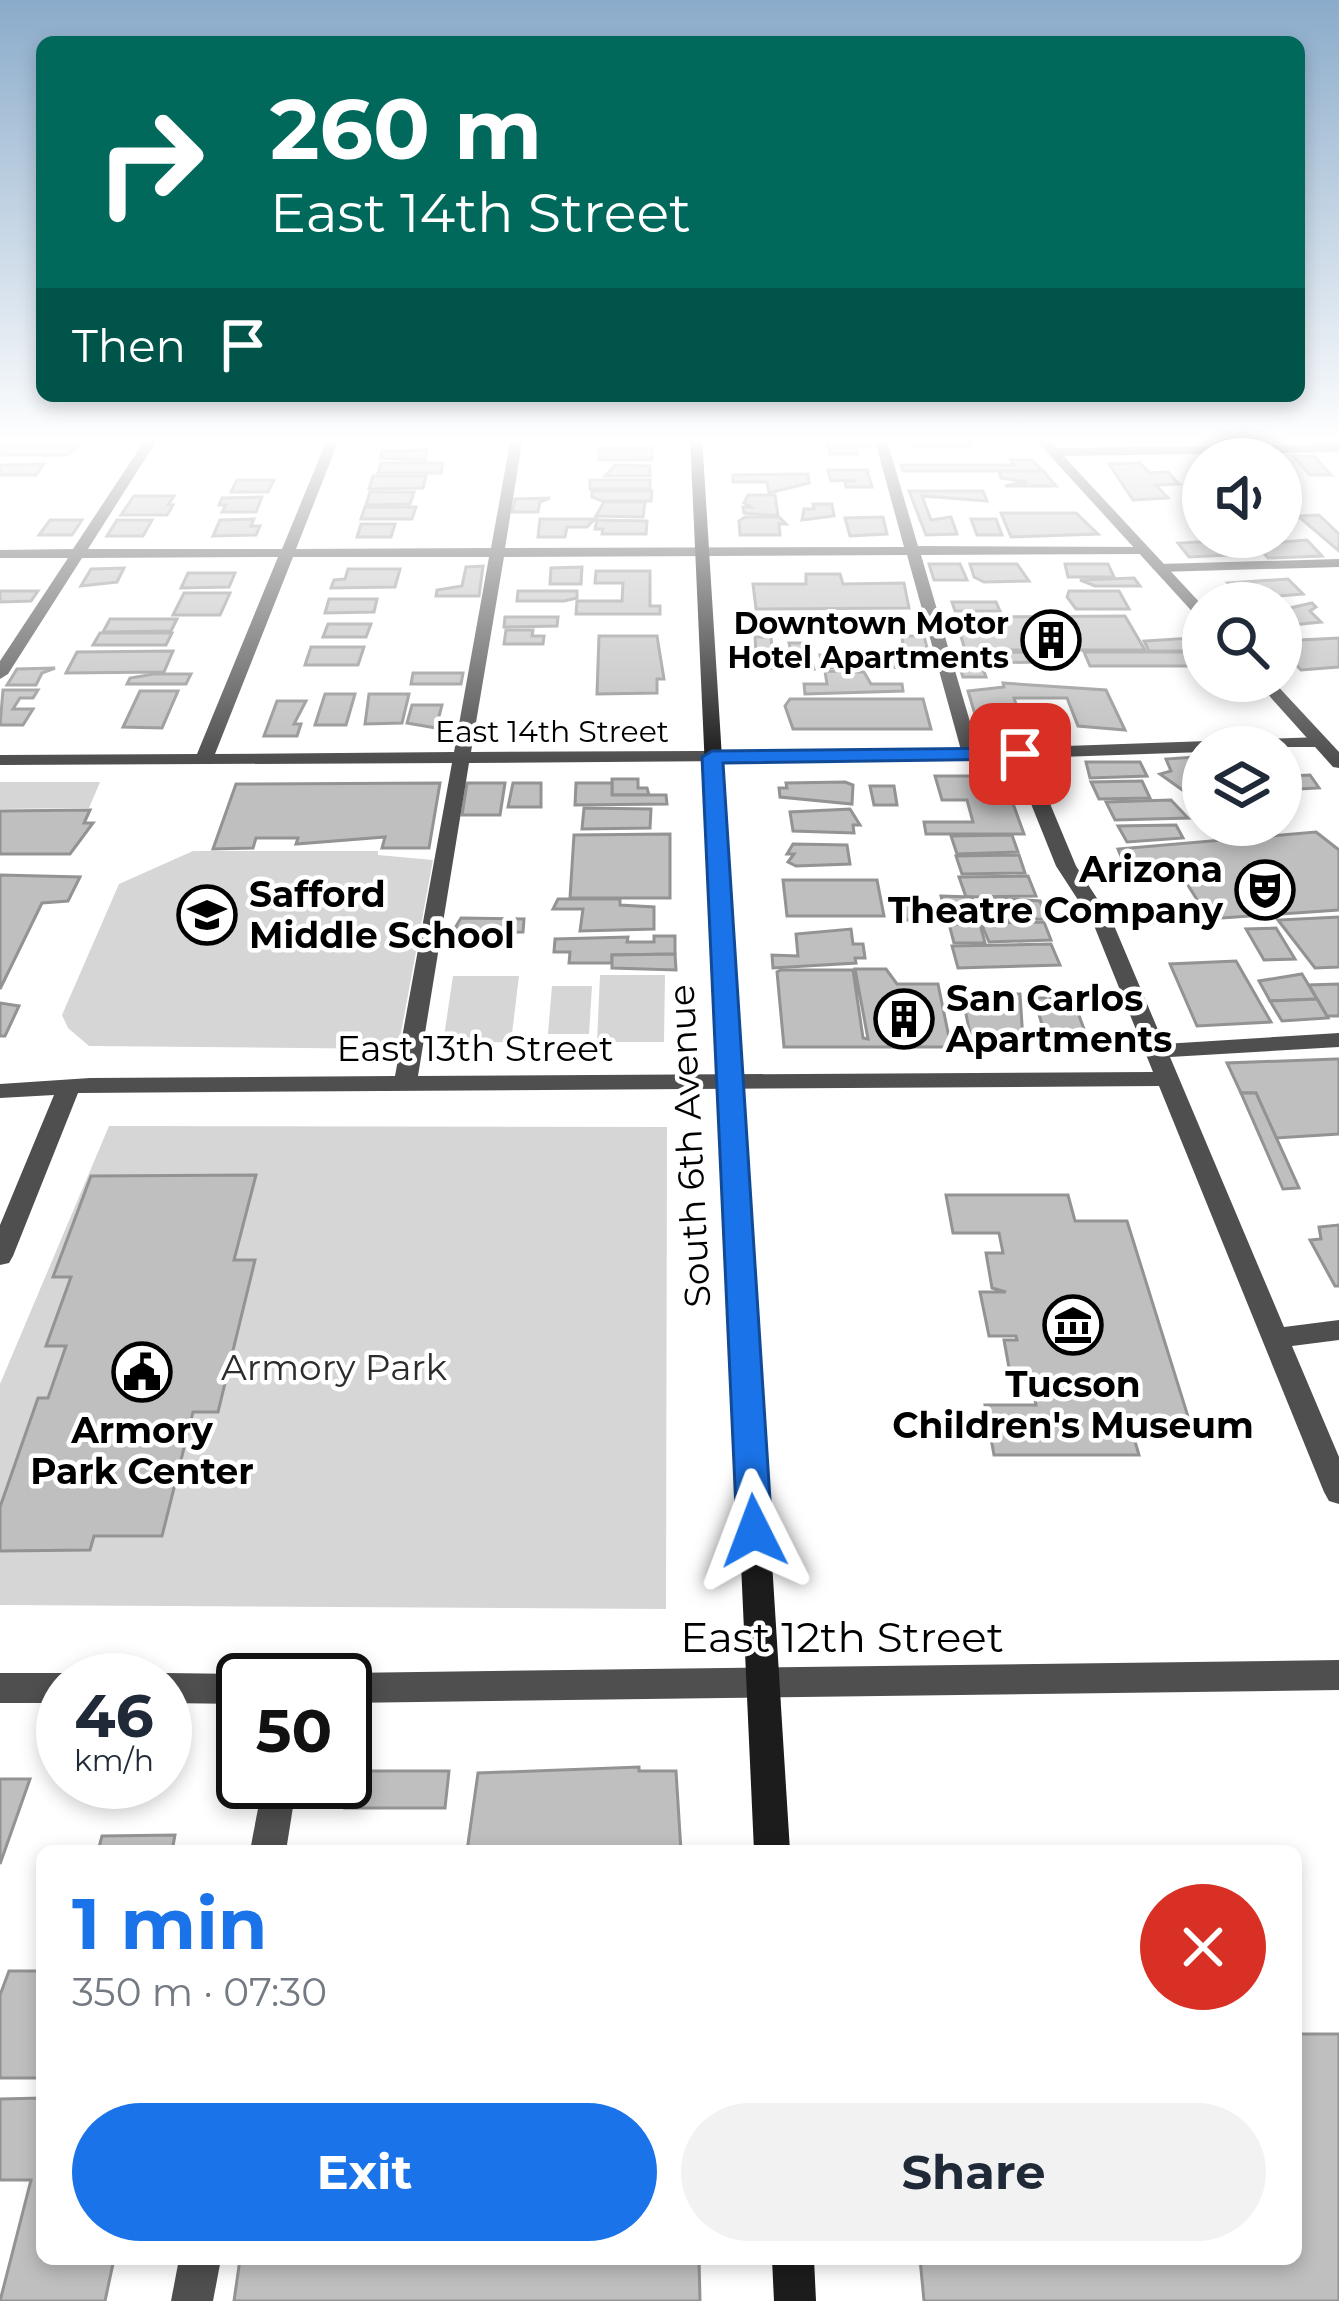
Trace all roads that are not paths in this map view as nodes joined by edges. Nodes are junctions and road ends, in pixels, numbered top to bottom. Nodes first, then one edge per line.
1 (86, 544) edge
2 (288, 544) edge
3 (496, 544) edge
4 (703, 544) edge
5 (911, 544) edge
6 (1137, 544) edge
7 (913, 550) junction
8 (1142, 550) junction
9 (703, 551) junction
10 (494, 552) junction
11 (284, 553) junction
12 (0, 554) edge
13 (80, 554) junction
14 (1339, 562) edge
15 (1159, 568) junction
16 (1182, 593) edge
17 (0, 674) edge
18 (1286, 702) edge
19 (1330, 743) edge
20 (1020, 754) junction
21 (971, 755) junction
22 (712, 757) junction
23 (460, 758) junction
24 (204, 759) junction
25 (0, 760) edge
26 (1339, 763) edge
27 (1339, 1040) edge
28 (1156, 1051) junction
29 (1167, 1079) junction
30 (731, 1083) junction
31 (405, 1084) junction
32 (70, 1087) junction
33 (0, 1091) edge
34 (0, 1256) edge
35 (1339, 1330) edge
36 (1275, 1338) junction
37 (1339, 1492) edge
38 (1339, 1675) edge
39 (763, 1681) junction
40 (0, 1688) edge
41 (36, 1688) edge
42 (372, 1688) edge
43 (275, 1809) edge
44 (269, 1845) edge
45 (772, 1845) edge
46 (199, 2265) edge
47 (793, 2265) edge
48 (193, 2301) edge
49 (795, 2301) edge

1 - 13 street
2 - 11 street
3 - 10 street
4 - 9 main road, South 6th Avenue
5 - 7 street
6 - 8 street
7 - 8 street
7 - 9 street
7 - 21 street
8 - 15 street
9 - 10 street
9 - 22 main road, South 6th Avenue
10 - 11 street
10 - 23 street
11 - 13 street
11 - 24 street
12 - 13 street
13 - 17 street
14 - 15 street
15 - 16 street
18 - 19 street
19 - 20 street, East 14th Street
19 - 26 street
20 - 21 street, East 14th Street
20 - 28 street
21 - 22 street, East 14th Street
22 - 23 street, East 14th Street
22 - 30 main road, South 6th Avenue
23 - 24 street, East 14th Street
23 - 31 street
24 - 25 street, East 14th Street
27 - 28 street
28 - 29 street
29 - 30 street, East 13th Street
29 - 36 street
30 - 31 street, East 13th Street
30 - 39 main road, South 6th Avenue
31 - 32 street, East 13th Street
32 - 33 street, East 13th Street
32 - 34 street
35 - 36 street
36 - 37 street
38 - 39 street, East 12th Street
39 - 42 street, East 12th Street
39 - 45 main road, South 6th Avenue
40 - 41 street
43 - 44 street
46 - 48 street
47 - 49 main road

